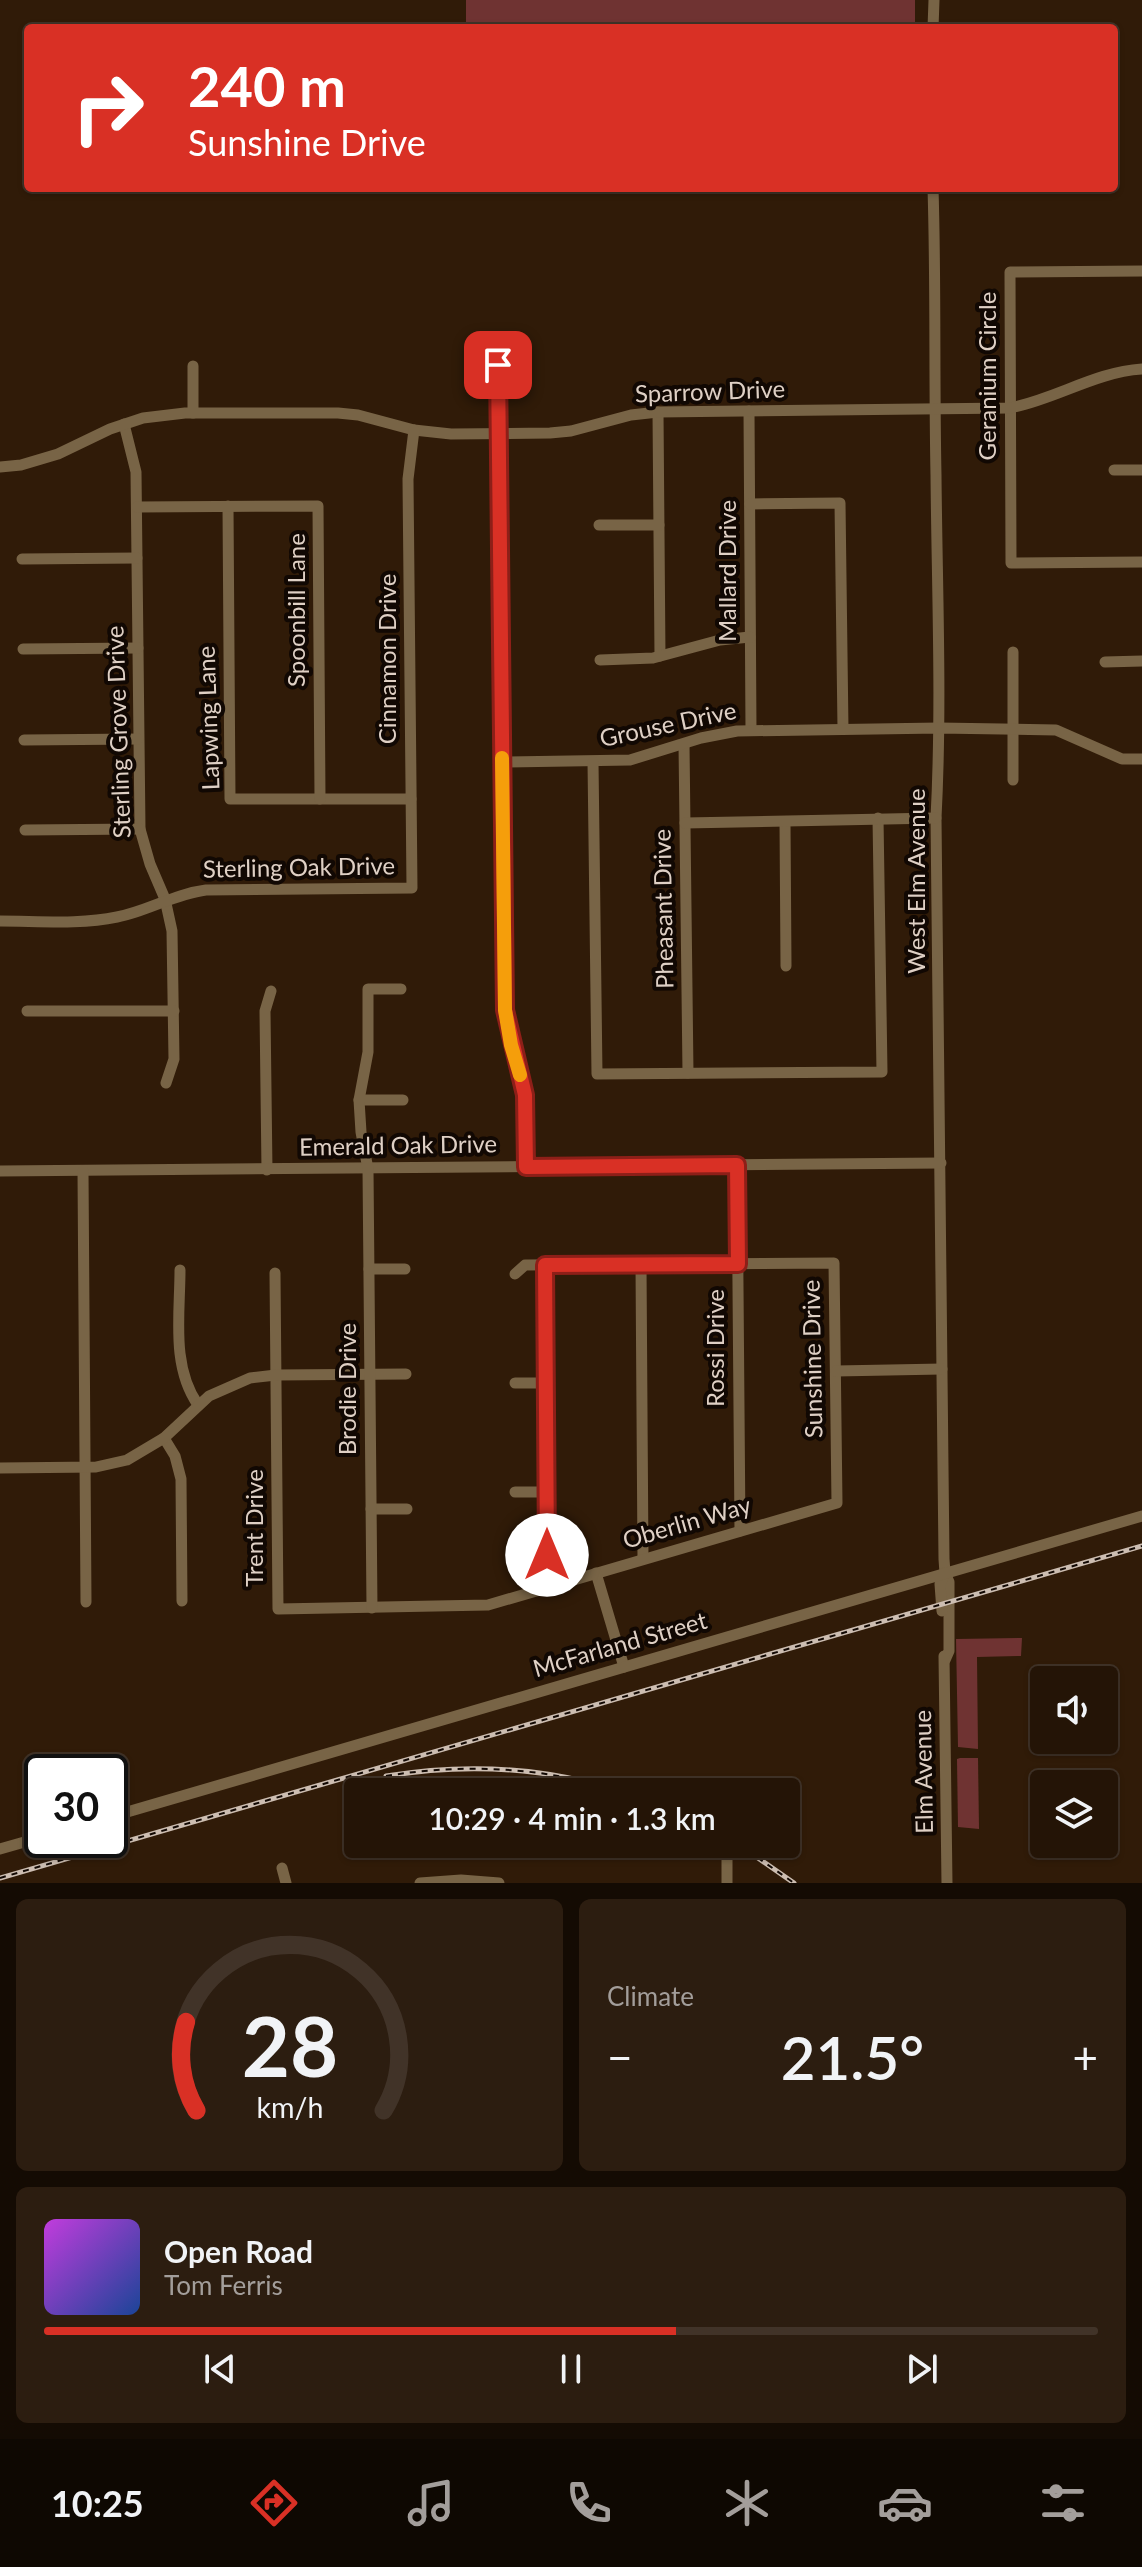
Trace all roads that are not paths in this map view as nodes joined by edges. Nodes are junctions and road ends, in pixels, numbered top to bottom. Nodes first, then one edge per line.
1 (934, 0) edge
2 (933, 24) edge
3 (933, 192) edge
4 (1142, 271) edge
5 (498, 365) dead end
6 (193, 366) dead end
7 (1142, 369) edge
8 (1010, 408) junction
9 (935, 409) junction
10 (749, 411) junction
11 (658, 412) junction
12 (193, 413) junction
13 (124, 424) junction
14 (414, 430) junction
15 (499, 434) junction
16 (0, 467) edge
17 (1114, 470) dead end
18 (1142, 470) edge
19 (750, 504) junction
20 (228, 506) junction
21 (137, 507) junction
22 (599, 525) dead end
23 (659, 525) junction
24 (137, 558) junction
25 (22, 559) dead end
26 (1142, 562) edge
27 (750, 637) junction
28 (138, 648) junction
29 (23, 649) dead end
30 (1013, 652) dead end
31 (660, 656) junction
32 (600, 660) dead end
33 (1142, 661) edge
34 (1105, 662) dead end
35 (939, 728) junction
36 (843, 729) junction
37 (1013, 729) junction
38 (751, 730) junction
39 (138, 739) junction
40 (24, 740) dead end
41 (684, 744) junction
42 (1142, 759) edge
43 (502, 762) junction
44 (593, 762) junction
45 (1013, 780) dead end
46 (320, 799) junction
47 (411, 799) junction
48 (878, 818) junction
49 (936, 818) junction
50 (785, 822) junction
51 (685, 823) junction
52 (140, 829) junction
53 (25, 830) dead end
54 (412, 888) joint
55 (165, 899) junction
56 (0, 921) edge
57 (786, 966) dead end
58 (401, 989) dead end
59 (271, 991) dead end
60 (27, 1011) dead end
61 (174, 1011) junction
62 (688, 1073) junction
63 (166, 1083) dead end
64 (359, 1100) junction
65 (403, 1100) dead end
66 (941, 1163) junction
67 (737, 1165) junction
68 (526, 1167) junction
69 (368, 1169) junction
70 (267, 1170) junction
71 (0, 1171) edge
72 (83, 1171) junction
73 (738, 1264) junction
74 (545, 1265) junction
75 (641, 1265) junction
76 (369, 1269) junction
77 (405, 1269) dead end
78 (180, 1270) dead end
79 (275, 1273) dead end
80 (515, 1274) dead end
81 (942, 1369) junction
82 (836, 1371) junction
83 (370, 1374) junction
84 (406, 1374) dead end
85 (276, 1375) junction
86 (515, 1383) dead end
87 (546, 1383) junction
88 (198, 1405) junction
89 (164, 1438) junction
90 (85, 1467) junction
91 (0, 1468) edge
92 (515, 1492) dead end
93 (547, 1492) junction
94 (837, 1503) joint
95 (371, 1509) junction
96 (407, 1509) dead end
97 (1142, 1516) edge
98 (740, 1531) junction
99 (643, 1559) junction
100 (596, 1573) junction
101 (945, 1573) junction
102 (547, 1587) junction
103 (503, 1600) joint
104 (182, 1601) dead end
105 (86, 1602) dead end
106 (945, 1603) joint
107 (372, 1608) junction
108 (624, 1667) junction
109 (128, 1812) edge
110 (24, 1842) edge
111 (0, 1849) edge
112 (727, 1859) dead end
113 (282, 1868) dead end
114 (286, 1883) edge
115 (420, 1883) edge
116 (499, 1883) edge
117 (727, 1883) edge
118 (947, 1883) edge

1 - 2 street
3 - 9 street, West Elm Avenue
4 - 8 street, Geranium Circle
5 - 15 street
6 - 12 street
7 - 8 street, Sparrow Drive
8 - 9 street, Sparrow Drive
8 - 26 street, Geranium Circle
9 - 10 street, Sparrow Drive
9 - 35 street, West Elm Avenue
10 - 11 street, Sparrow Drive
10 - 19 street, Mallard Drive
11 - 15 street, Sparrow Drive
11 - 23 street
12 - 13 street, Sparrow Drive
12 - 14 street, Sparrow Drive
13 - 16 street, Sparrow Drive
13 - 21 street, Sterling Grove Drive
14 - 15 street, Sparrow Drive
14 - 47 street, Cinnamon Drive
15 - 43 street
17 - 18 street
19 - 27 street, Mallard Drive
19 - 36 street
20 - 21 street, Spoonbill Lane
20 - 46 street, Lapwing Lane
20 - 46 street, Spoonbill Lane
21 - 24 street, Sterling Grove Drive
22 - 23 street
23 - 31 street
24 - 25 street
24 - 28 street, Sterling Grove Drive
27 - 31 street
27 - 38 street, Mallard Drive
28 - 29 street
28 - 39 street, Sterling Grove Drive
30 - 37 street
31 - 32 street
33 - 34 street
35 - 36 street, Grouse Drive
35 - 37 street, Grouse Drive
35 - 49 street, West Elm Avenue
36 - 38 street, Grouse Drive
37 - 42 street, Grouse Drive
37 - 45 street
38 - 41 street, Grouse Drive
39 - 40 street
39 - 52 street, Sterling Grove Drive
41 - 44 street, Grouse Drive
41 - 51 street, Pheasant Drive
43 - 44 street, Grouse Drive
43 - 68 street
44 - 62 street
46 - 47 street, Lapwing Lane
47 - 54 street, Cinnamon Drive
48 - 49 street
48 - 50 street
48 - 62 street
49 - 66 street, West Elm Avenue
50 - 51 street
50 - 57 street
51 - 62 street, Pheasant Drive
52 - 53 street
52 - 55 street, Sterling Grove Drive
54 - 55 street, Sterling Oak Drive
55 - 56 street, Sterling Oak Drive
55 - 61 street, Sterling Grove Drive
58 - 64 street, Brodie Drive
59 - 70 street
60 - 61 street
61 - 63 street, Sterling Grove Drive
64 - 65 street
64 - 69 street, Brodie Drive
66 - 67 street, Emerald Oak Drive
66 - 81 street, West Elm Avenue
67 - 68 street, Emerald Oak Drive
67 - 73 street, Rossi Drive
68 - 69 street, Emerald Oak Drive
69 - 70 street, Emerald Oak Drive
69 - 76 street, Brodie Drive
70 - 72 street, Emerald Oak Drive
71 - 72 street, Emerald Oak Drive
72 - 90 street
73 - 75 street, Sunshine Drive
73 - 82 street, Sunshine Drive
73 - 98 street, Rossi Drive
74 - 75 street, Sunshine Drive
74 - 80 street, Sunshine Drive
74 - 87 street
75 - 99 street
76 - 77 street
76 - 83 street, Brodie Drive
78 - 88 street
79 - 85 street
81 - 82 street
81 - 101 street, West Elm Avenue
82 - 94 street, Sunshine Drive
83 - 84 street
83 - 85 street
83 - 95 street, Brodie Drive
85 - 88 street
85 - 107 street, Trent Drive
86 - 87 street
87 - 93 street
88 - 89 street
89 - 90 street
89 - 104 street
90 - 91 street
90 - 105 street
92 - 93 street
93 - 102 street
94 - 98 street, Oberlin Way
95 - 96 street
95 - 107 street, Brodie Drive
97 - 101 street, McFarland Street
98 - 99 street, Oberlin Way
99 - 100 street, Oberlin Way
100 - 102 street, Oberlin Way
100 - 108 street
101 - 106 street, West Elm Avenue
101 - 108 street, McFarland Street
102 - 103 street, Oberlin Way
103 - 107 street, Trent Drive
106 - 118 street, Elm Avenue
108 - 109 street, McFarland Street
110 - 111 street
112 - 117 street
113 - 114 street
115 - 116 street

